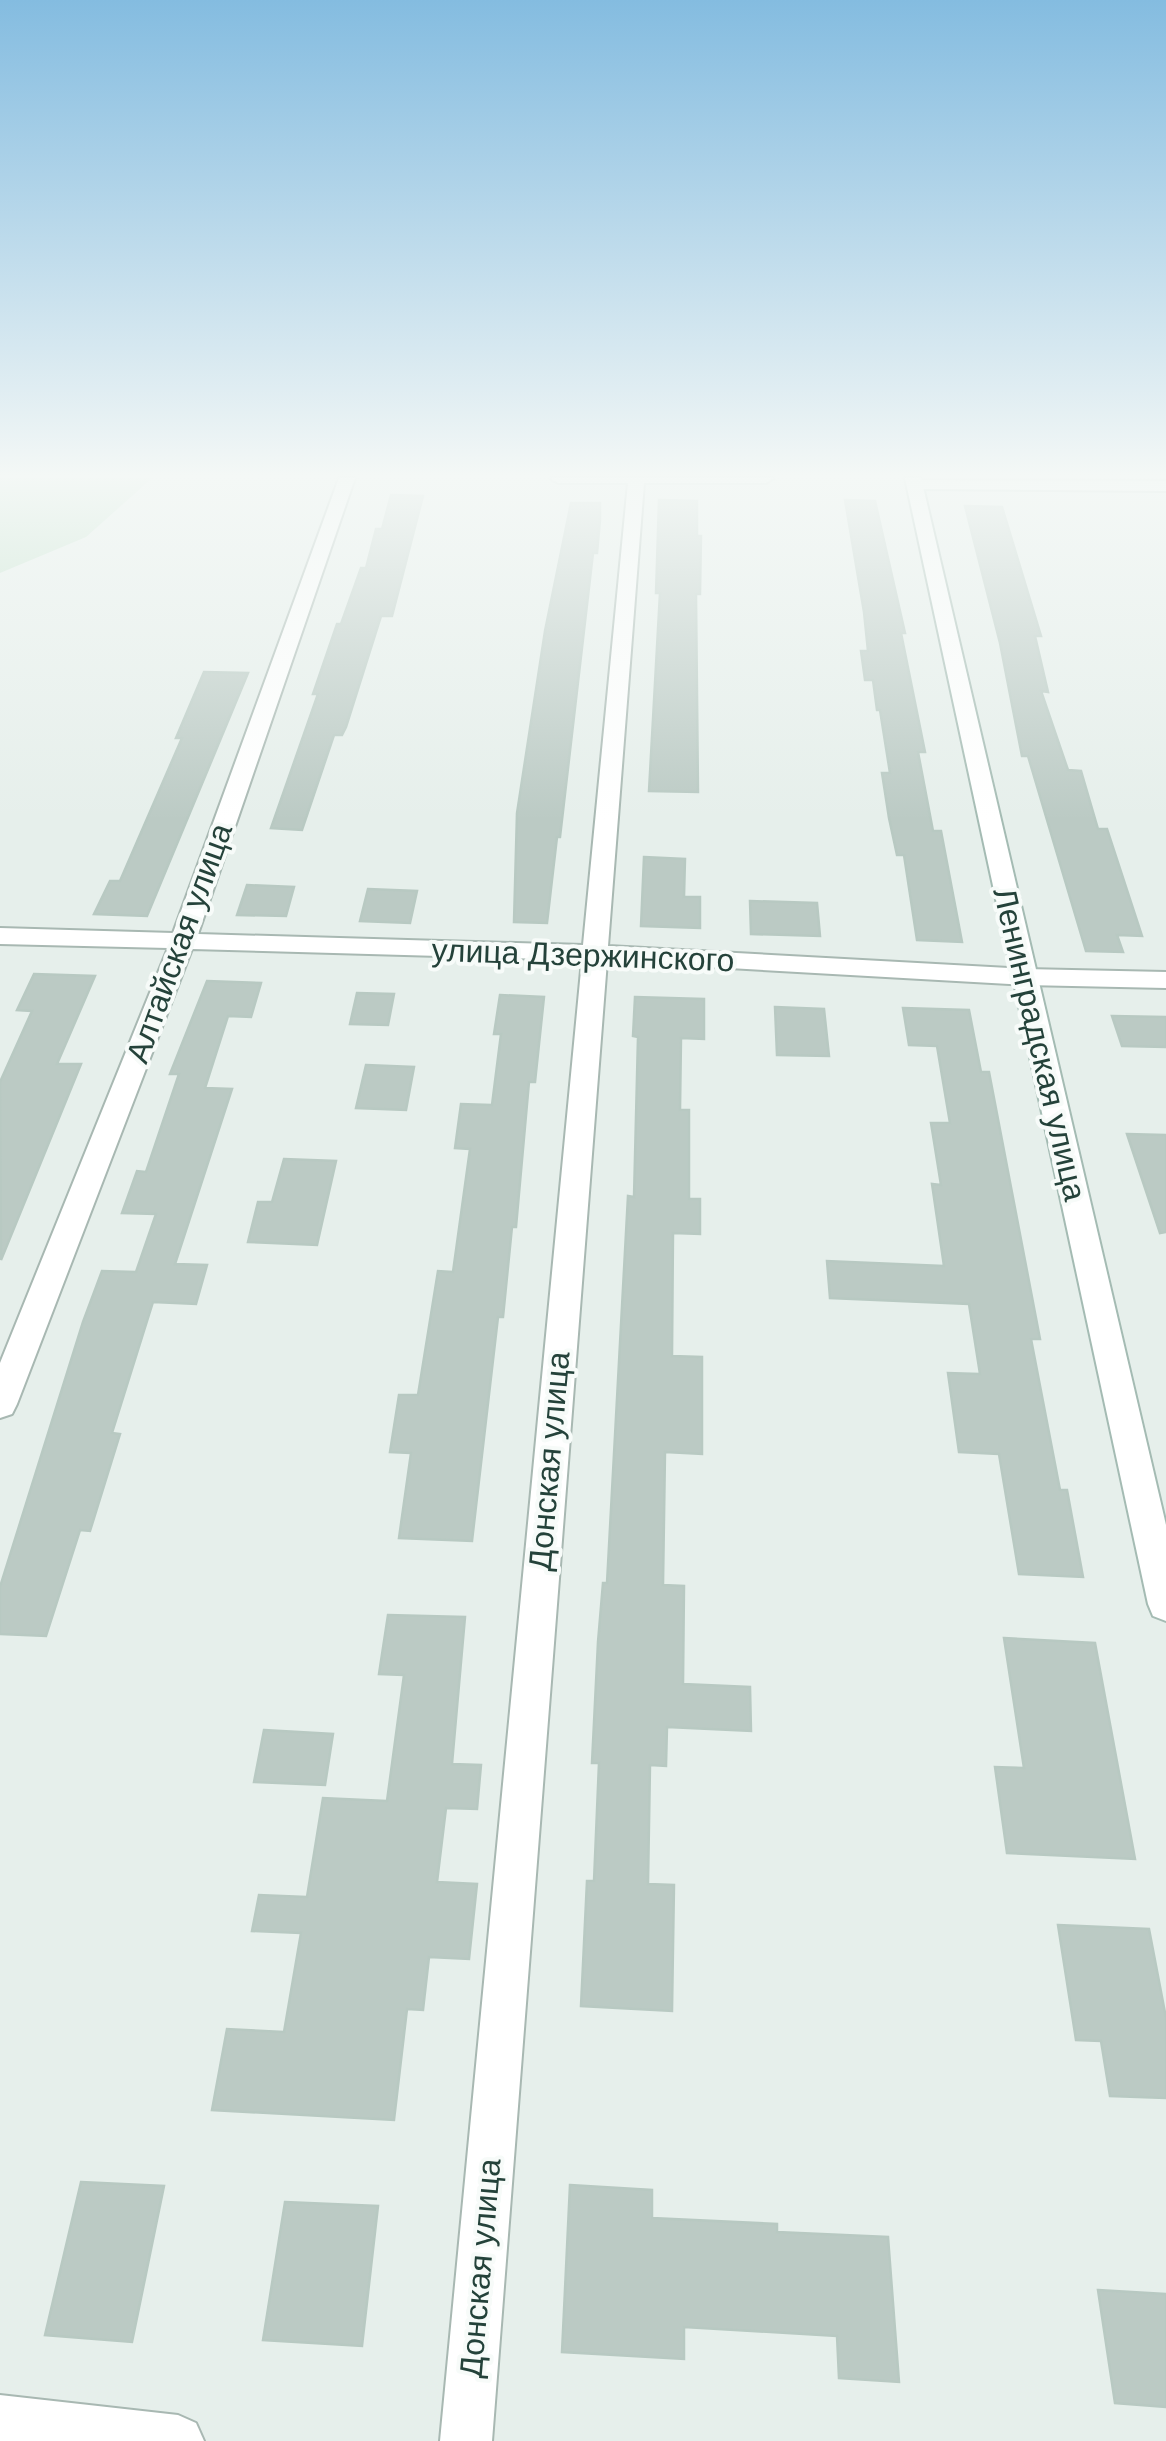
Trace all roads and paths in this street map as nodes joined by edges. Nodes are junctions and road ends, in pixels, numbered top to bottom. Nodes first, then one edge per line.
1 (307, 592) edge
2 (626, 592) edge
3 (938, 592) edge
4 (0, 936) edge
5 (182, 941) junction
6 (593, 953) junction
7 (1024, 977) junction
8 (1166, 980) edge
9 (0, 1404) edge
10 (1166, 1604) edge
11 (0, 2421) edge
12 (178, 2441) edge
13 (466, 2441) edge

1 - 5 street, Алтайская улица
2 - 6 street, Донская улица
3 - 7 street, Ленинградская улица
4 - 5 street, улица Дзержинского
5 - 6 street, улица Дзержинского
5 - 9 street, Алтайская улица
6 - 7 street, улица Дзержинского
6 - 13 street, Донская улица
7 - 8 street, улица Дзержинского
7 - 10 street, Ленинградская улица
11 - 12 street

